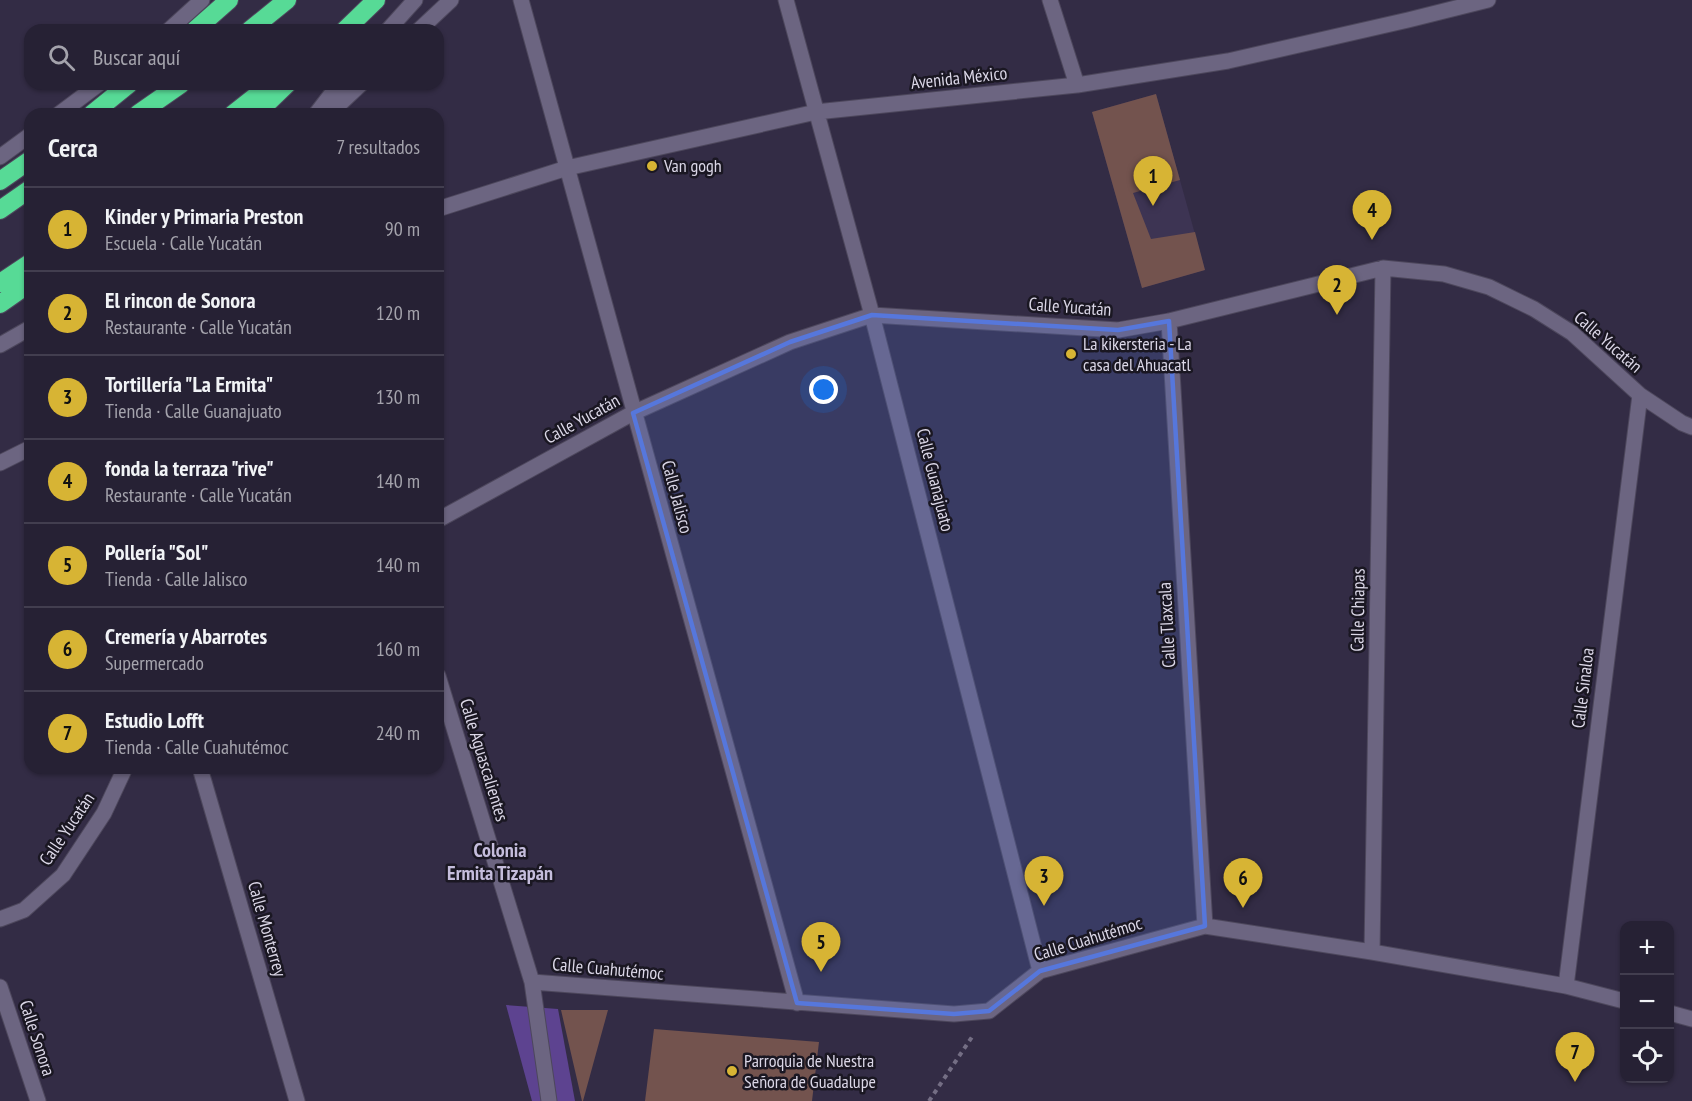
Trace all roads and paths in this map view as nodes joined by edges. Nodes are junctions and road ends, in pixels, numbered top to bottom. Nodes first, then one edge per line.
1 (202, 0) edge
2 (229, 0) edge
3 (287, 0) edge
4 (366, 0) edge
5 (376, 0) edge
6 (415, 0) edge
7 (451, 0) edge
8 (521, 0) edge
9 (786, 0) edge
10 (1050, 0) edge
11 (1488, 0) edge
12 (176, 24) edge
13 (202, 24) edge
14 (257, 24) edge
15 (344, 24) edge
16 (351, 24) edge
17 (393, 24) edge
18 (425, 24) edge
19 (1077, 85) junction
20 (91, 90) edge
21 (122, 90) edge
22 (172, 90) edge
23 (263, 90) edge
24 (281, 90) edge
25 (334, 90) edge
26 (355, 90) edge
27 (67, 108) edge
28 (99, 108) edge
29 (147, 108) edge
30 (241, 108) edge
31 (262, 108) edge
32 (321, 108) edge
33 (335, 108) edge
34 (816, 112) junction
35 (24, 139) edge
36 (0, 157) edge
37 (24, 164) edge
38 (567, 168) junction
39 (0, 181) edge
40 (24, 193) edge
41 (444, 207) edge
42 (0, 210) edge
43 (24, 267) edge
44 (1383, 268) junction
45 (0, 283) edge
46 (24, 288) edge
47 (0, 304) edge
48 (872, 315) junction
49 (1169, 321) junction
50 (24, 331) edge
51 (0, 345) edge
52 (1640, 395) junction
53 (633, 413) junction
54 (1692, 427) edge
55 (24, 451) edge
56 (0, 463) edge
57 (444, 517) edge
58 (444, 696) edge
59 (122, 774) edge
60 (202, 774) edge
61 (0, 920) edge
62 (1205, 926) junction
63 (1372, 952) junction
64 (1040, 970) junction
65 (532, 982) junction
66 (1566, 986) junction
67 (0, 987) edge
68 (1620, 1000) edge
69 (797, 1004) junction
70 (989, 1011) junction
71 (1674, 1014) edge
72 (1692, 1019) edge
73 (38, 1101) edge
74 (297, 1101) edge
75 (549, 1101) edge
76 (929, 1101) edge

1 - 12 street
2 - 13 highway
3 - 14 highway
4 - 15 highway
5 - 16 highway
6 - 17 street
7 - 18 street
8 - 38 street, Calle Jalisco
9 - 34 street, Calle Guanajuato
10 - 19 street
11 - 19 street, Avenida México
19 - 34 street, Avenida México
20 - 27 street
21 - 28 highway
22 - 29 highway
23 - 30 highway
24 - 31 highway
25 - 32 street
26 - 33 street
34 - 38 street, Avenida México
34 - 48 street, Calle Guanajuato
35 - 36 street
37 - 39 highway
38 - 41 street, Avenida México
38 - 53 street, Calle Jalisco
40 - 42 highway
43 - 45 highway
44 - 49 street, Calle Yucatán
44 - 52 street, Calle Yucatán
44 - 63 street, Calle Chiapas
46 - 47 highway
48 - 49 street, Calle Yucatán
48 - 53 street, Calle Yucatán
48 - 64 street, Calle Guanajuato
49 - 62 street, Calle Tlaxcala
50 - 51 street
52 - 54 street, Calle Yucatán
52 - 66 street, Calle Sinaloa
53 - 57 street, Calle Yucatán
53 - 69 street, Calle Jalisco
55 - 56 street
58 - 65 street, Calle Aguascalientes
59 - 61 street, Calle Yucatán
60 - 74 street, Calle Monterrey
62 - 63 street, Calle Cuahutémoc
62 - 64 street, Calle Cuahutémoc
63 - 66 street, Calle Cuahutémoc
64 - 70 street, Calle Cuahutémoc
65 - 69 street, Calle Cuahutémoc
65 - 75 street, Calle Aguascalientes
66 - 68 street, Calle Cuahutémoc
67 - 73 street, Calle Sonora
69 - 70 street, Calle Cuahutémoc
70 - 76 path
71 - 72 street

